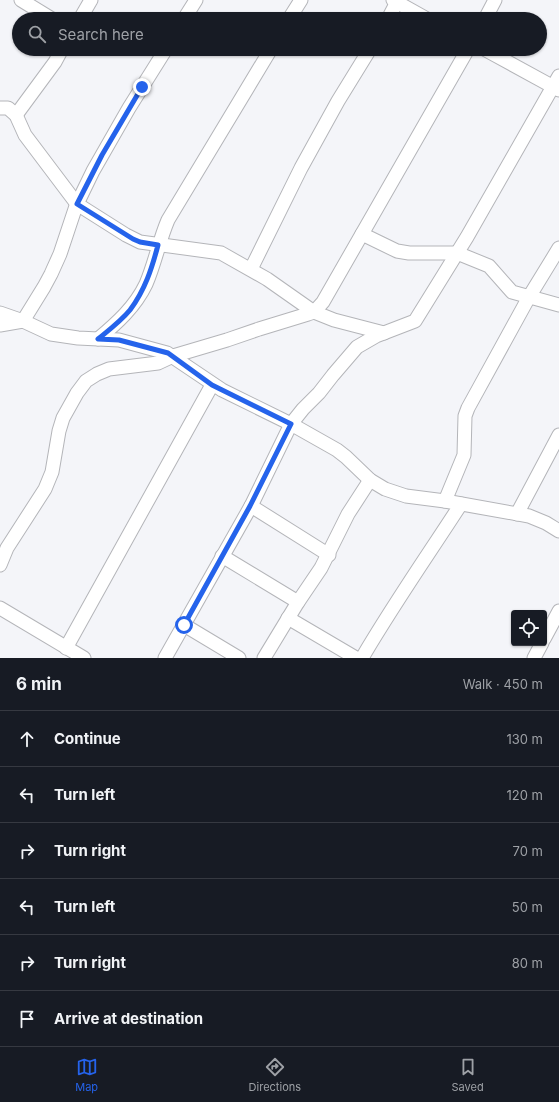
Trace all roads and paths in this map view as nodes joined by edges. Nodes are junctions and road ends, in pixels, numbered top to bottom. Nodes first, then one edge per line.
1 (21, 0) edge
2 (91, 0) edge
3 (196, 0) edge
4 (301, 0) edge
5 (495, 0) edge
6 (396, 1) edge
7 (41, 12) edge
8 (84, 12) edge
9 (188, 12) edge
10 (293, 12) edge
11 (391, 12) edge
12 (415, 12) edge
13 (489, 12) edge
14 (58, 56) edge
15 (162, 56) edge
16 (267, 56) edge
17 (366, 56) edge
18 (464, 56) edge
19 (498, 56) edge
20 (557, 85) edge
21 (0, 108) edge
22 (16, 115) junction
23 (77, 204) junction
24 (362, 234) junction
25 (158, 245) junction
26 (559, 248) edge
27 (457, 253) junction
28 (251, 269) junction
29 (529, 297) junction
30 (559, 305) edge
31 (314, 312) junction
32 (0, 313) edge
33 (23, 320) junction
34 (0, 325) edge
35 (384, 333) junction
36 (98, 339) junction
37 (173, 356) junction
38 (212, 385) junction
39 (291, 424) junction
40 (559, 436) edge
41 (370, 480) junction
42 (445, 501) junction
43 (461, 504) junction
44 (250, 506) junction
45 (517, 514) junction
46 (559, 532) edge
47 (329, 554) junction
48 (222, 556) junction
49 (0, 565) edge
50 (298, 602) junction
51 (0, 608) edge
52 (559, 611) edge
53 (288, 618) junction
54 (184, 625) junction
55 (547, 633) edge
56 (540, 646) edge
57 (66, 648) junction
58 (84, 658) edge
59 (166, 658) edge
60 (239, 658) edge
61 (264, 658) edge
62 (356, 658) edge
63 (362, 658) edge
64 (534, 658) edge

1 - 7 street
2 - 8 street
3 - 9 street
4 - 10 street
5 - 13 street
6 - 11 street
6 - 12 street
14 - 22 street
15 - 23 street
16 - 25 street
17 - 28 street
18 - 24 street
19 - 20 street
20 - 27 street
21 - 22 street
22 - 23 street
23 - 25 street
23 - 33 street
24 - 27 street
24 - 31 street
25 - 28 street
25 - 36 street
26 - 29 street
27 - 29 street
27 - 35 street
28 - 31 street
29 - 30 street
29 - 42 street
31 - 35 street
31 - 37 street
32 - 33 street
33 - 34 street
33 - 36 street
35 - 39 street
36 - 37 street
37 - 38 street
37 - 49 street
38 - 39 street
38 - 57 street
39 - 41 street
39 - 44 street
40 - 45 street
41 - 42 street
41 - 47 street
42 - 43 street
43 - 45 street
43 - 63 street
44 - 47 street
44 - 48 street
45 - 46 street
47 - 50 street
48 - 50 street
48 - 54 street
50 - 53 street
51 - 57 street
52 - 55 street
53 - 61 street
53 - 62 street
54 - 59 street
54 - 60 street
56 - 64 street
57 - 58 street

